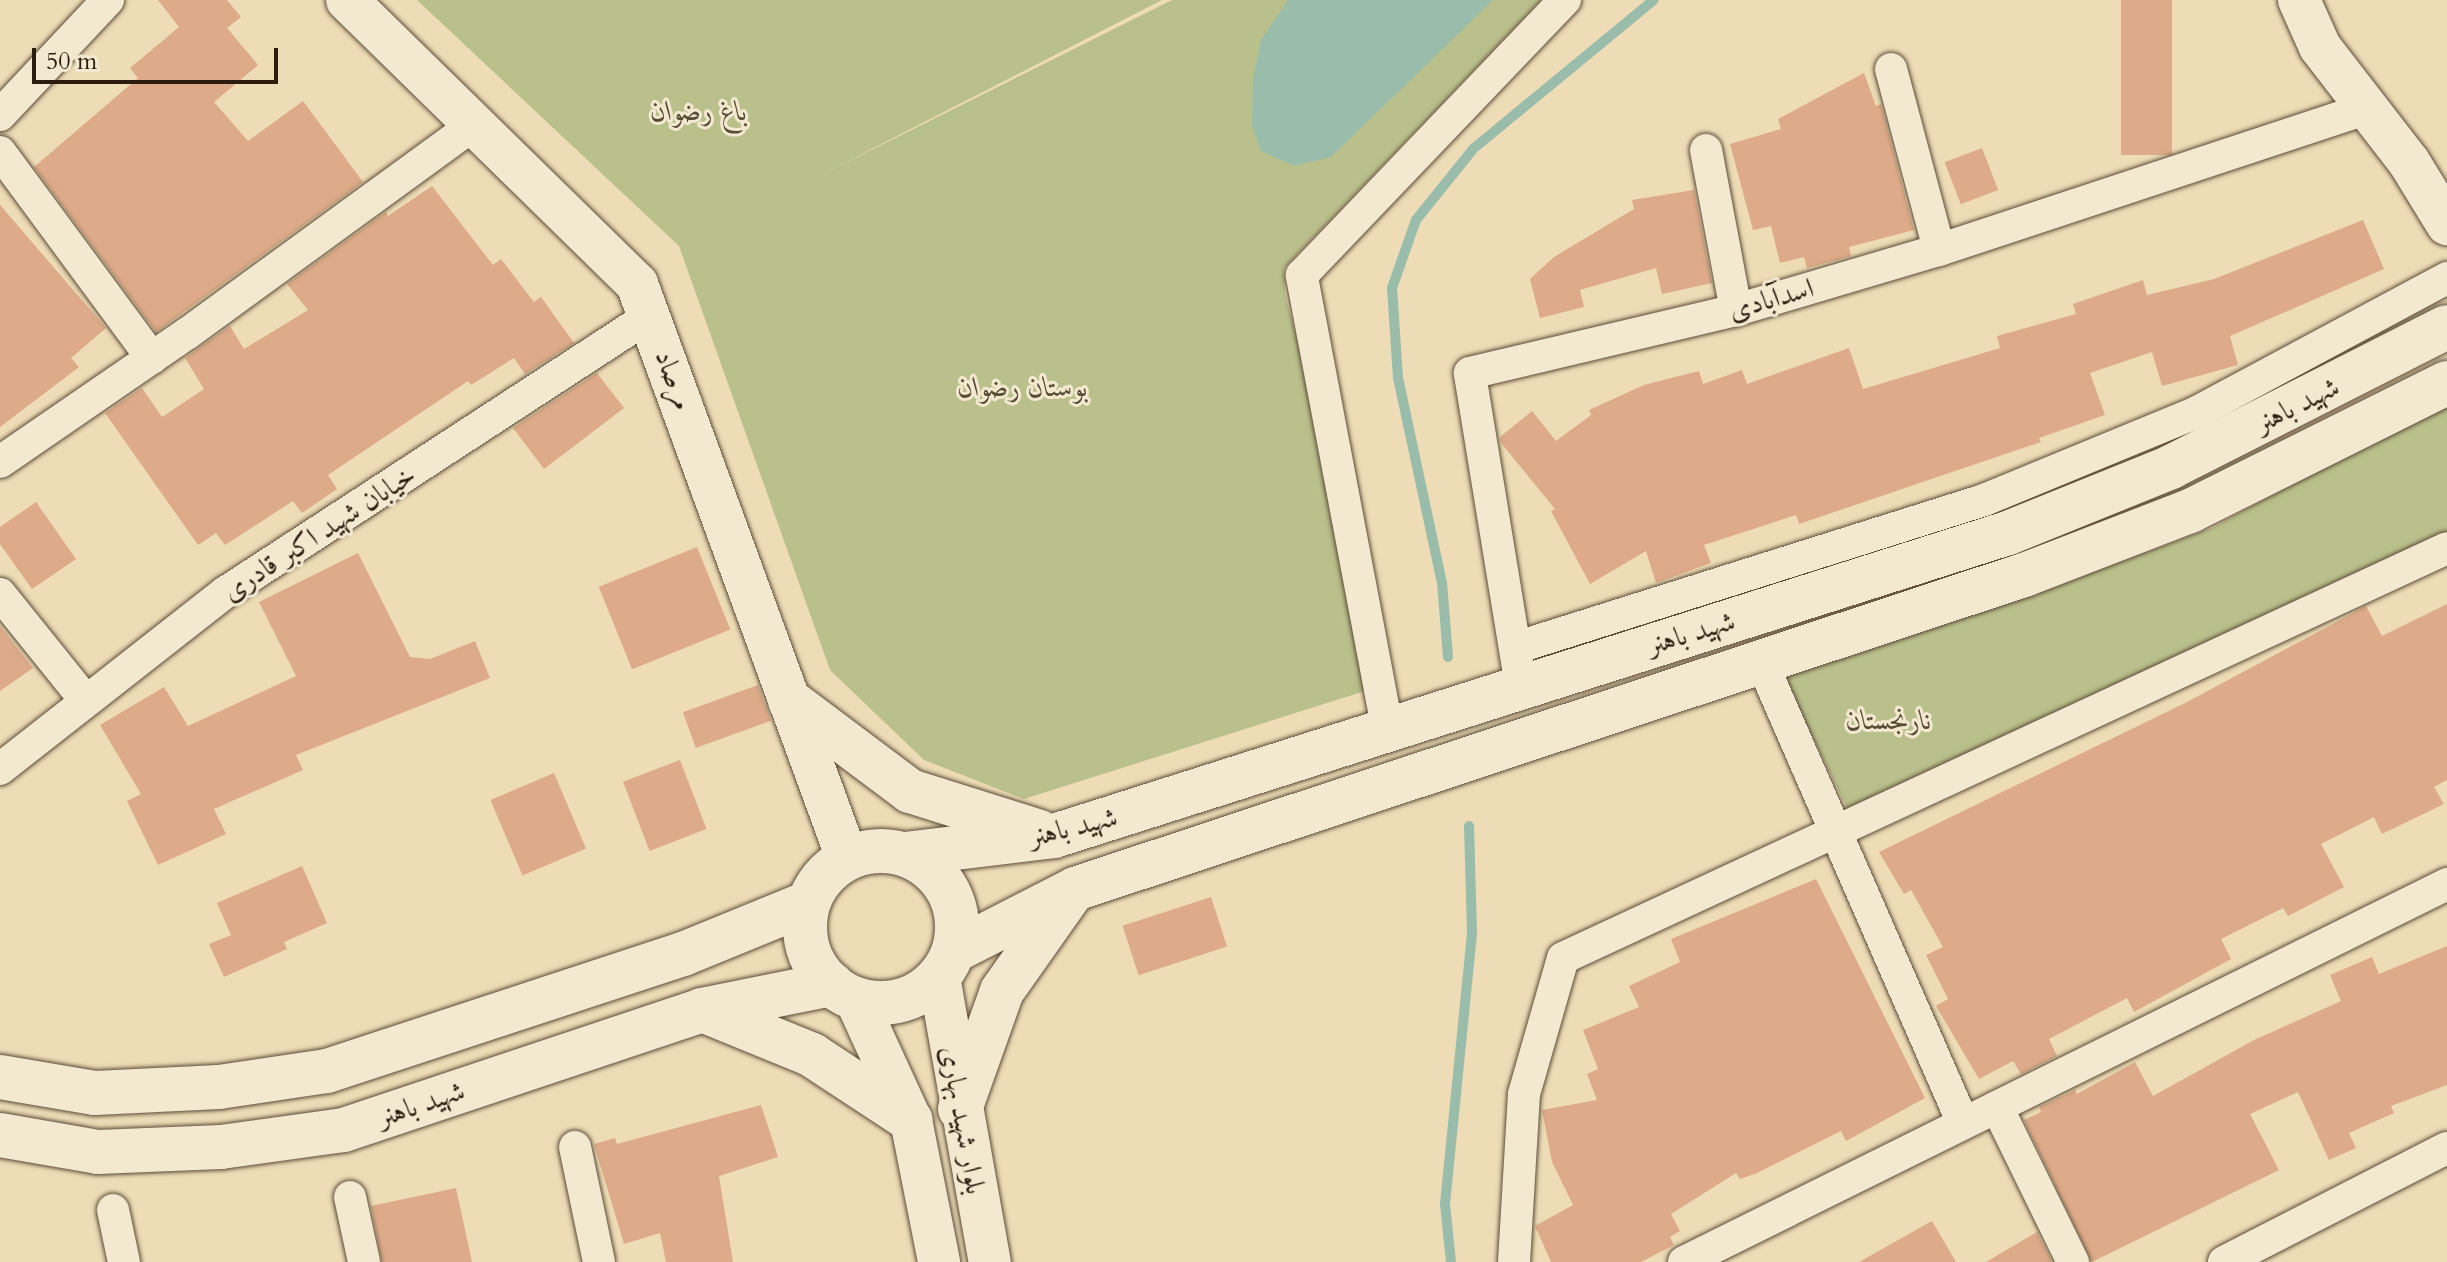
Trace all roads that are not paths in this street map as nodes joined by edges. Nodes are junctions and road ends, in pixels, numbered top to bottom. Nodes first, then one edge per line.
1 (108, 0) edge
2 (347, 0) edge
3 (1565, 0) edge
4 (2299, 0) edge
5 (1891, 69) dead end
6 (2368, 108) junction
7 (0, 115) edge
8 (473, 125) junction
9 (1706, 150) dead end
10 (0, 152) edge
11 (2447, 224) edge
12 (1939, 250) junction
13 (2447, 278) edge
14 (1736, 310) junction
15 (651, 315) junction
16 (2447, 327) edge
17 (152, 358) junction
18 (2447, 383) edge
19 (0, 462) edge
20 (2447, 548) edge
21 (0, 594) edge
22 (1762, 663) junction
23 (1520, 667) junction
24 (86, 701) junction
25 (790, 701) junction
26 (1388, 732) junction
27 (0, 769) edge
28 (1834, 829) junction
29 (1054, 836) junction
30 (906, 854) junction
31 (847, 858) junction
32 (2447, 884) edge
33 (1075, 889) junction
34 (808, 903) junction
35 (947, 964) junction
36 (844, 992) junction
37 (702, 1010) junction
38 (0, 1077) edge
39 (1997, 1107) junction
40 (960, 1109) junction
41 (911, 1120) junction
42 (1963, 1123) junction
43 (0, 1135) edge
44 (575, 1147) dead end
45 (2447, 1148) edge
46 (350, 1197) dead end
47 (113, 1210) dead end
48 (124, 1262) edge
49 (364, 1262) edge
50 (599, 1262) edge
51 (939, 1262) edge
52 (990, 1262) edge
53 (1514, 1262) edge
54 (1684, 1262) edge
55 (2073, 1262) edge
56 (2224, 1262) edge

1 - 7 street
2 - 8 street, مرصاد
3 - 26 street
4 - 6 street
5 - 12 street
6 - 11 street
6 - 12 street, اسدآبادی
8 - 15 street, مرصاد
8 - 17 street
9 - 14 street
10 - 17 street
12 - 14 street, اسدآبادی
13 - 23 street
14 - 23 street, اسدآبادی
15 - 24 street, خیابان شهید اکبر قادری
15 - 25 street, مرصاد
16 - 23 main road, شهید باهنر
17 - 19 street
18 - 22 main road, شهید باهنر
20 - 28 street
21 - 24 street
22 - 28 street
22 - 33 main road, شهید باهنر
23 - 26 main road, شهید باهنر
24 - 27 street, خیابان شهید اکبر قادری
25 - 29 main road
25 - 31 street, مرصاد
26 - 29 main road, شهید باهنر
28 - 42 street
28 - 53 street
29 - 30 main road, شهید باهنر
30 - 31 main road
30 - 35 main road
31 - 34 main road
32 - 39 street
33 - 35 main road, شهید باهنر
33 - 40 main road
34 - 36 main road
34 - 38 main road
35 - 36 main road
35 - 40 street, بلوار شهید بهاری
36 - 37 main road, شهید باهنر
36 - 41 street, بلوار شهید بهاری
37 - 41 main road
37 - 43 main road, شهید باهنر
39 - 42 street
39 - 55 street
40 - 52 street, بلوار شهید بهاری
41 - 51 street, بلوار شهید بهاری
42 - 54 street
44 - 50 street
45 - 56 street
46 - 49 street
47 - 48 street

